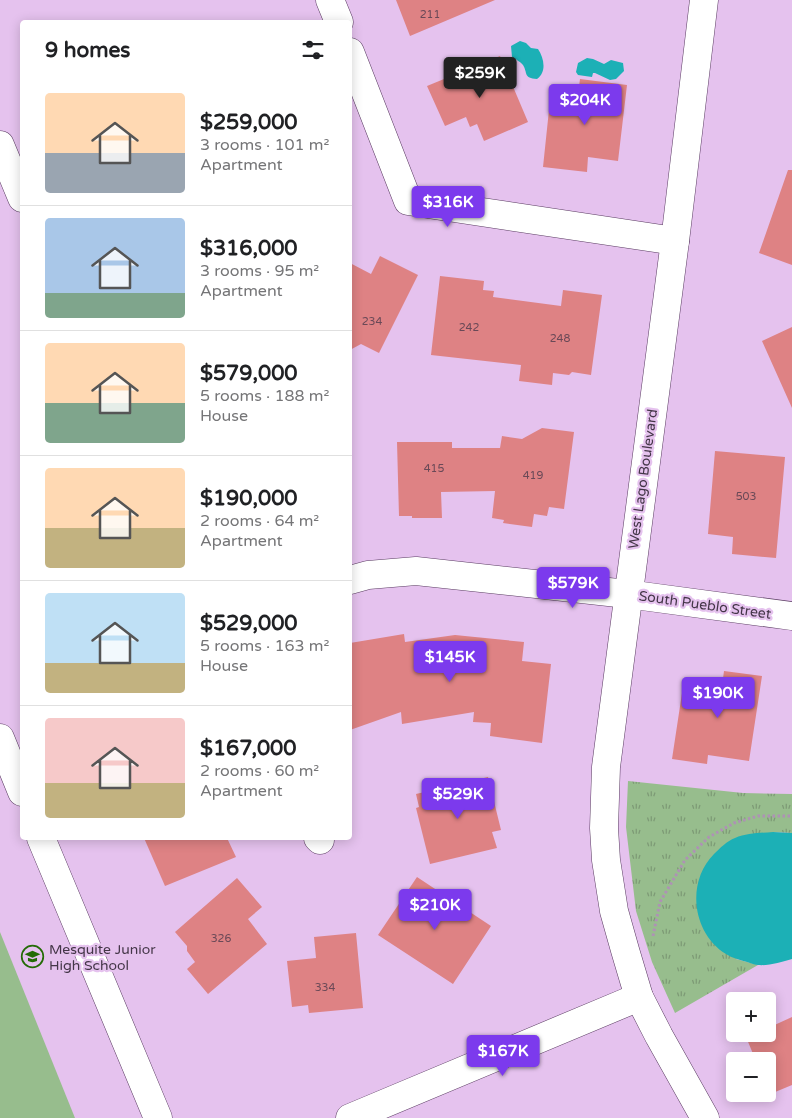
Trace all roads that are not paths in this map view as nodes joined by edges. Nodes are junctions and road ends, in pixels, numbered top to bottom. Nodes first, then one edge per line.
1 (330, 0) edge
2 (704, 0) edge
3 (338, 20) edge
4 (352, 57) edge
5 (0, 145) edge
6 (20, 193) edge
7 (675, 241) junction
8 (352, 580) edge
9 (627, 594) junction
10 (792, 616) edge
11 (0, 738) edge
12 (20, 787) edge
13 (42, 840) edge
14 (639, 997) junction
15 (158, 1118) edge
16 (350, 1118) edge
17 (705, 1118) edge

1 - 3 street
2 - 7 street, West Lago Boulevard
4 - 7 street
5 - 6 street
7 - 9 street, West Lago Boulevard
8 - 9 street, South Pueblo Street
9 - 10 street, South Pueblo Street
9 - 14 street, West Lago Boulevard
11 - 12 street
13 - 15 street
14 - 16 street
14 - 17 street, West Lago Boulevard

